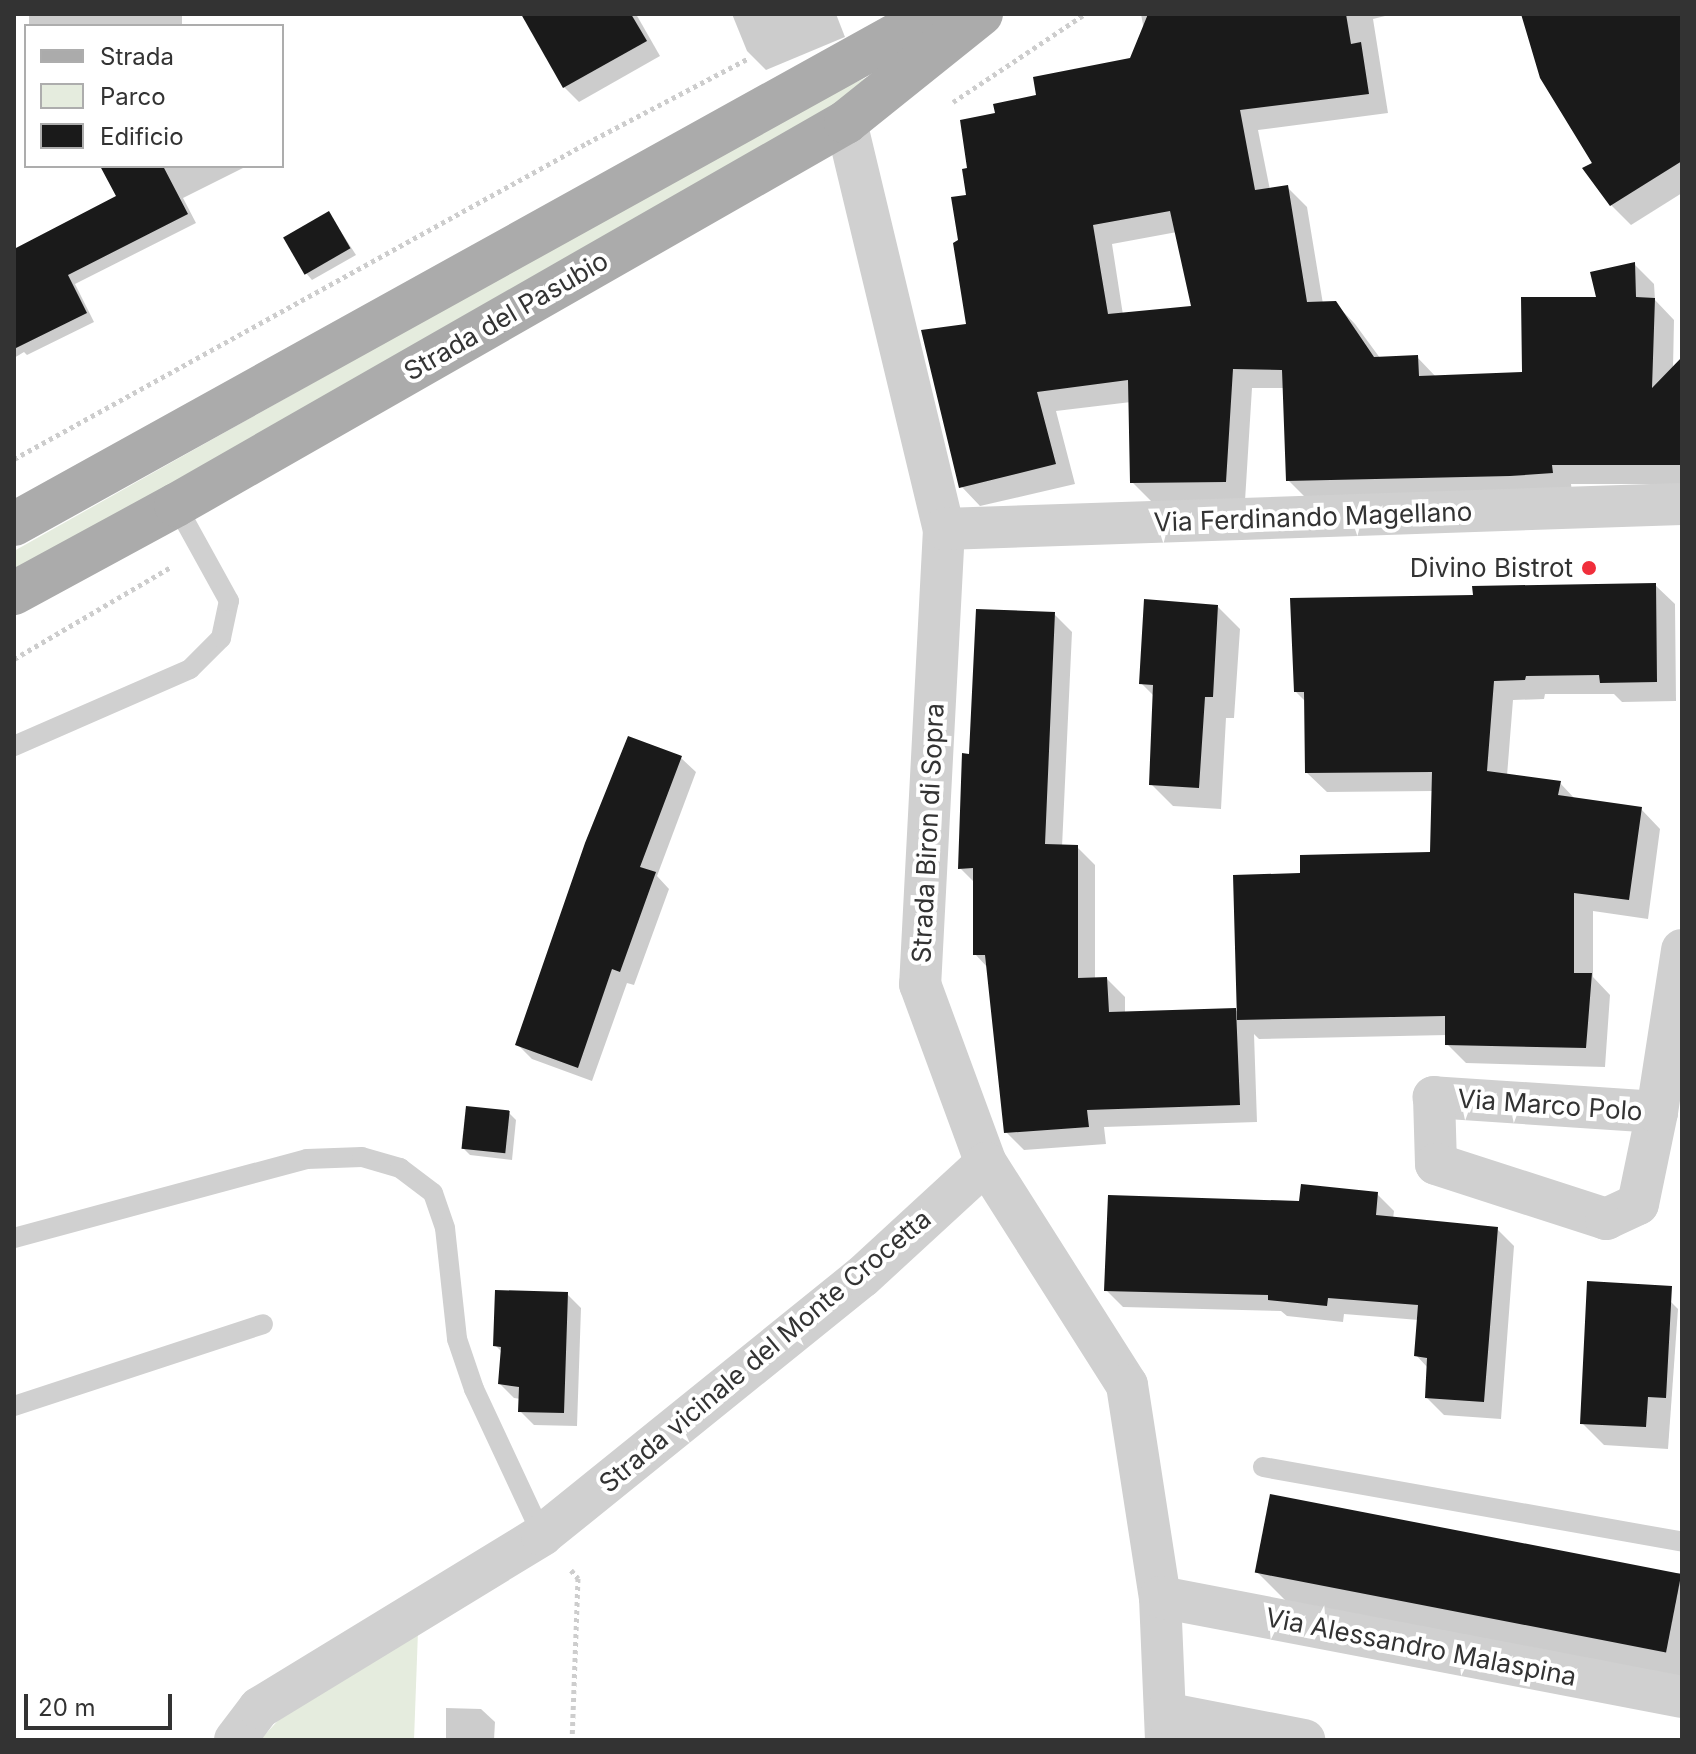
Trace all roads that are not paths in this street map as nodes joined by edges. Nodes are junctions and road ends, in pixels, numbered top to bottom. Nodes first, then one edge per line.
1 (934, 14) edge
2 (981, 14) edge
3 (846, 122) junction
4 (1682, 504) edge
5 (176, 505) junction
6 (14, 524) edge
7 (944, 529) junction
8 (14, 593) edge
9 (14, 746) edge
10 (1682, 950) edge
11 (1657, 1112) junction
12 (986, 1163) junction
13 (14, 1238) edge
14 (263, 1324) dead end
15 (14, 1405) edge
16 (1263, 1467) dead end
17 (542, 1535) junction
18 (1682, 1542) edge
19 (1160, 1597) junction
20 (1682, 1697) edge
21 (1165, 1727) edge
22 (235, 1740) edge
23 (1304, 1740) edge

1 - 6 main road
2 - 3 main road, Strada del Pasubio
3 - 5 main road, Strada del Pasubio
3 - 7 street, Strada Biron di Sopra
4 - 7 street, Via Ferdinando Magellano
5 - 8 main road, Strada del Pasubio
5 - 9 lane
7 - 12 street, Strada Biron di Sopra
10 - 11 street, Via Marco Polo
11 - 11 street, Via Marco Polo
12 - 17 street, Strada vicinale del Monte Crocetta
12 - 19 street, Strada Biron di Sopra
13 - 17 lane
14 - 15 lane
16 - 18 lane
17 - 22 street, Strada vicinale del Monte Crocetta
19 - 20 street, Via Alessandro Malaspina
19 - 21 street, Strada Biron di Sopra
21 - 23 street

